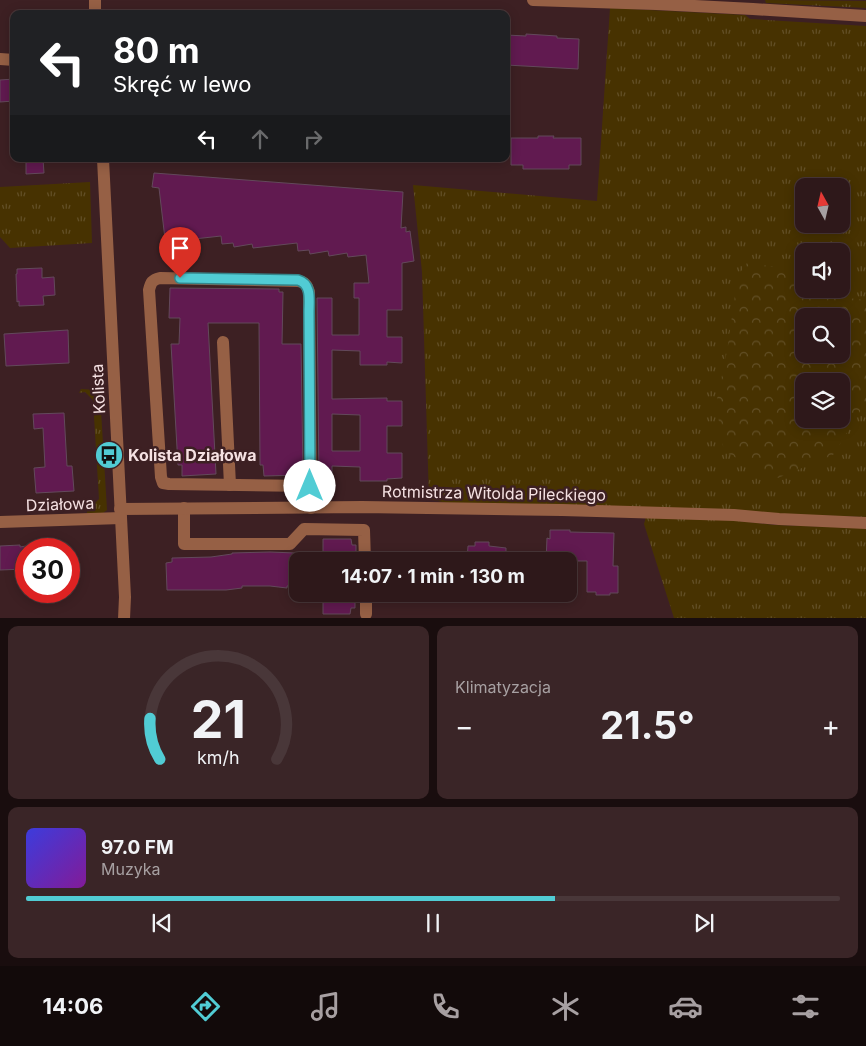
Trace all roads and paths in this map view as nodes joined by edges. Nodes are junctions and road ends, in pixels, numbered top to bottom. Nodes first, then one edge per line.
1 (534, 0) edge
2 (656, 2) edge
3 (753, 4) edge
4 (866, 16) edge
5 (103, 162) edge
6 (223, 342) dead end
7 (230, 485) junction
8 (310, 486) junction
9 (184, 508) junction
10 (311, 508) junction
11 (121, 513) junction
12 (0, 522) edge
13 (866, 523) edge
14 (365, 552) edge
15 (366, 602) edge
16 (366, 614) dead end
17 (124, 618) edge

1 - 2 street
2 - 3 street
3 - 4 street
5 - 11 street, Kolista
6 - 7 street
7 - 8 street
7 - 8 street
8 - 10 street
9 - 10 street, Rotmistrza Witolda Pileckiego
9 - 11 street, Rotmistrza Witolda Pileckiego
9 - 14 street
10 - 13 street, Rotmistrza Witolda Pileckiego
11 - 12 street, Działowa
11 - 17 street, Kolista
15 - 16 street

